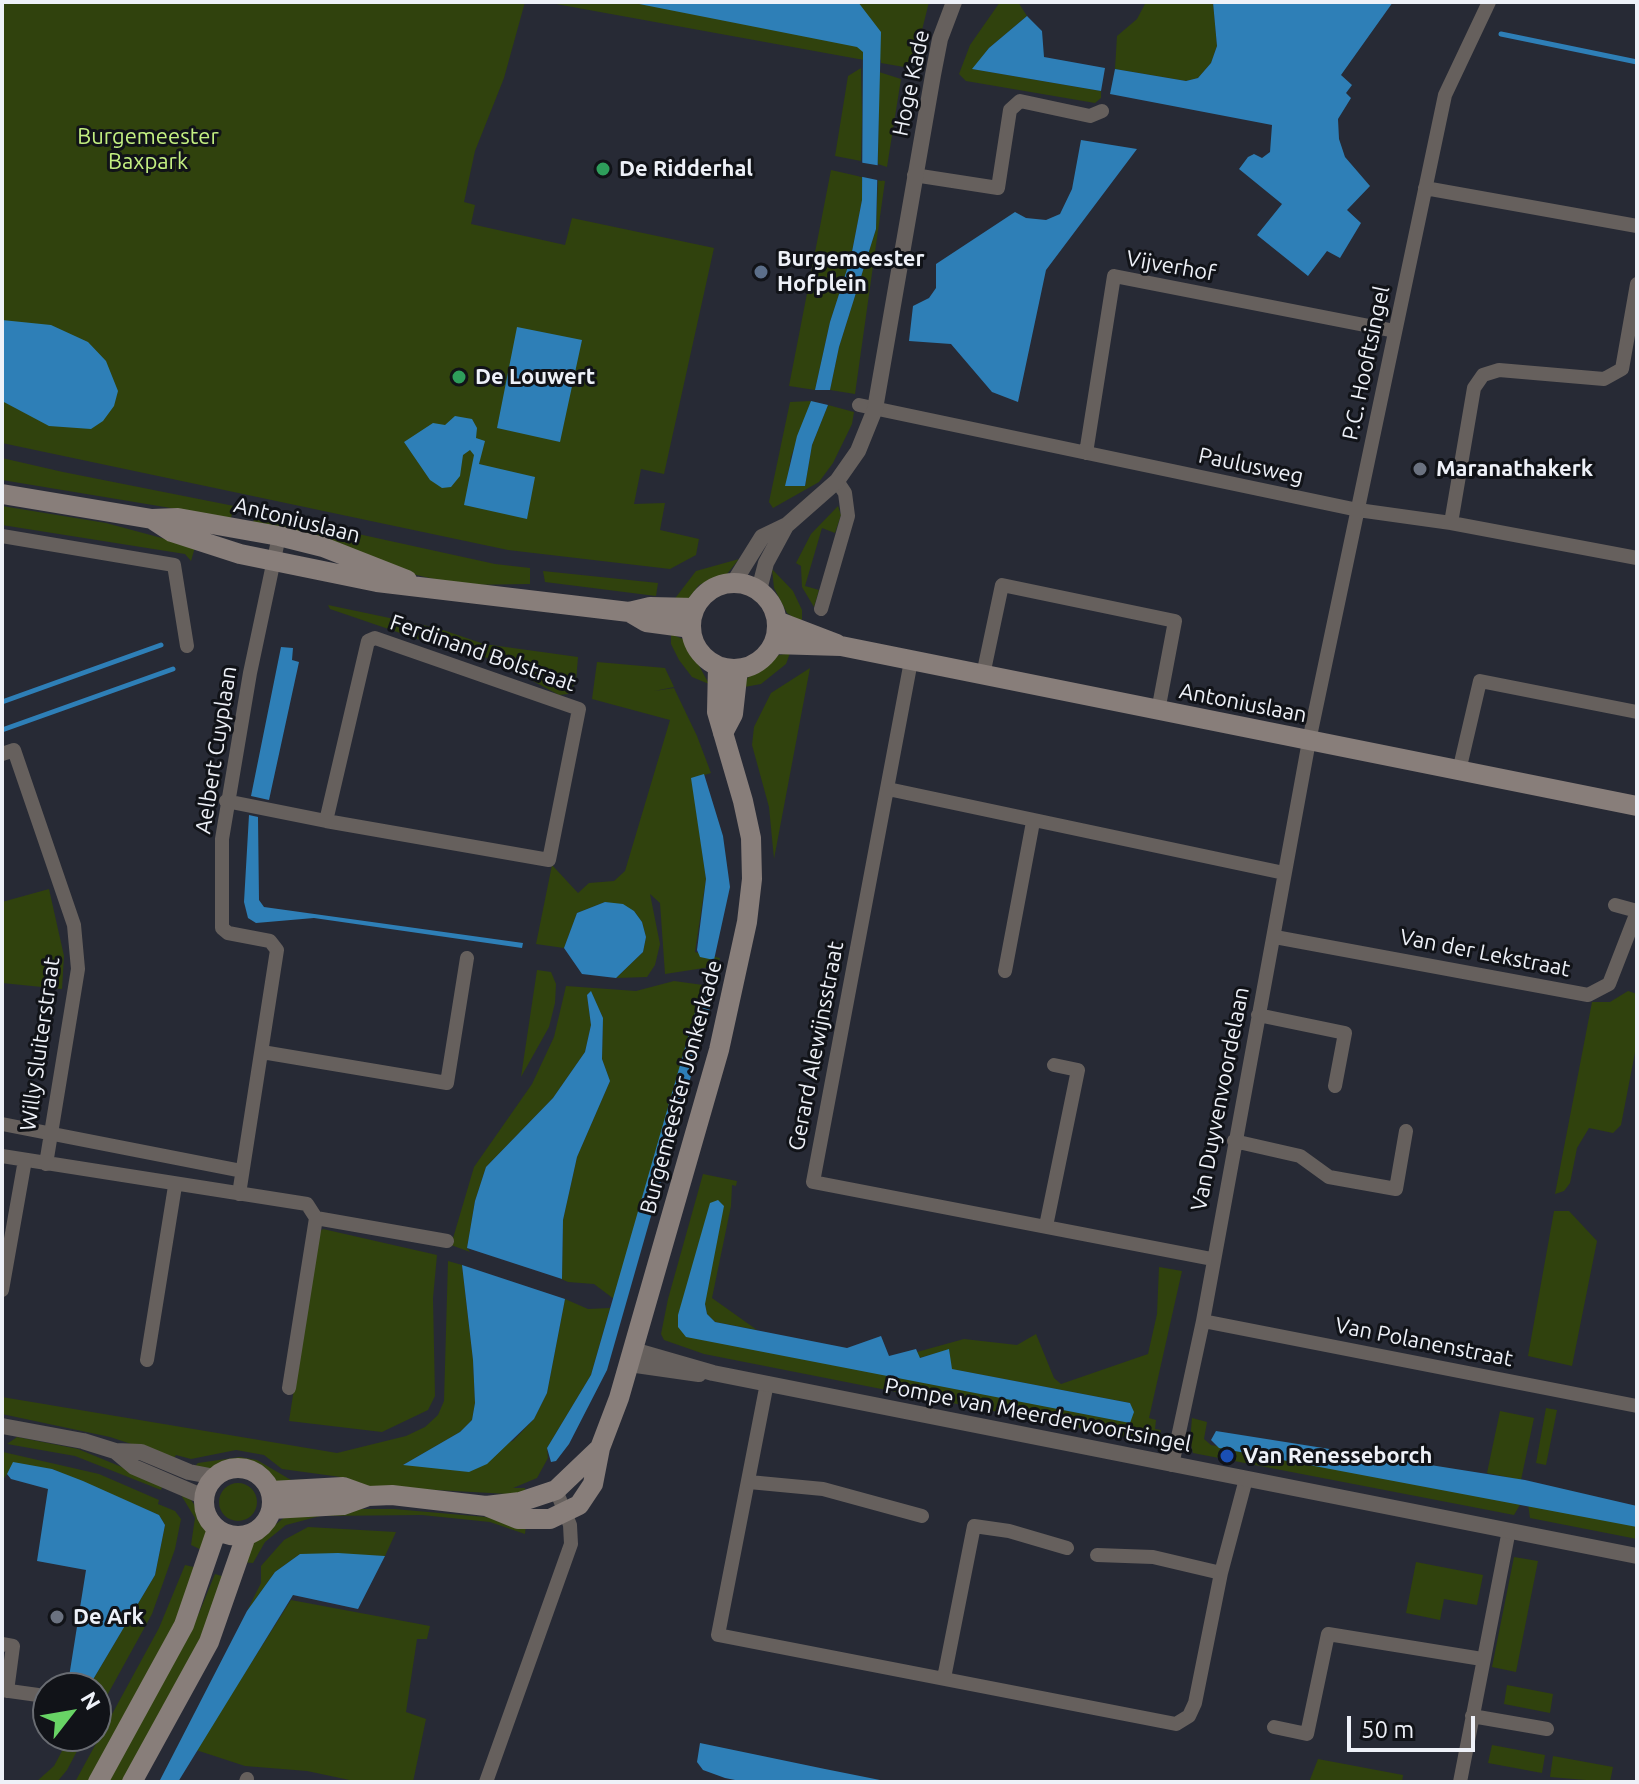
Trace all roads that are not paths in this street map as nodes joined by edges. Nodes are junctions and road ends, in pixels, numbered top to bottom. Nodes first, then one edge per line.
1 (954, 2) edge
2 (1489, 2) edge
3 (1102, 111) dead end
4 (914, 175) junction
5 (1425, 188) junction
6 (1637, 226) edge
7 (1637, 284) edge
8 (1395, 331) junction
9 (867, 407) junction
10 (1086, 453) junction
11 (837, 481) junction
12 (2, 494) edge
13 (1358, 510) junction
14 (152, 519) junction
15 (1451, 523) junction
16 (787, 525) junction
17 (2, 536) edge
18 (279, 536) junction
19 (1637, 558) edge
20 (273, 563) junction
21 (734, 582) junction
22 (425, 589) junction
23 (759, 590) junction
24 (821, 609) dead end
25 (693, 618) junction
26 (777, 621) junction
27 (773, 644) junction
28 (187, 646) dead end
29 (841, 646) junction
30 (911, 661) junction
31 (728, 667) junction
32 (983, 675) junction
33 (1158, 711) junction
34 (1637, 712) edge
35 (1309, 741) junction
36 (8, 752) edge
37 (1459, 771) junction
38 (888, 789) junction
39 (226, 801) junction
40 (1637, 806) edge
41 (326, 821) junction
42 (1033, 822) junction
43 (1284, 873) junction
44 (1615, 905) dead end
45 (1637, 912) edge
46 (1275, 937) junction
47 (467, 958) dead end
48 (1005, 971) dead end
49 (1258, 1015) junction
50 (262, 1052) junction
51 (1054, 1065) dead end
52 (1335, 1086) dead end
53 (2, 1124) edge
54 (1406, 1131) dead end
55 (49, 1132) junction
56 (1234, 1141) junction
57 (2, 1156) edge
58 (25, 1160) junction
59 (46, 1164) junction
60 (242, 1171) junction
61 (175, 1186) junction
62 (239, 1194) junction
63 (316, 1218) junction
64 (1046, 1226) junction
65 (447, 1241) dead end
66 (1212, 1259) junction
67 (2, 1290) edge
68 (1203, 1321) junction
69 (631, 1357) junction
70 (147, 1360) dead end
71 (767, 1383) junction
72 (289, 1388) dead end
73 (1637, 1406) edge
74 (2, 1426) edge
75 (600, 1448) junction
76 (115, 1451) junction
77 (1172, 1465) junction
78 (215, 1477) junction
79 (1246, 1479) junction
80 (749, 1482) junction
81 (556, 1490) junction
82 (204, 1497) junction
83 (272, 1500) junction
84 (486, 1506) junction
85 (567, 1513) junction
86 (922, 1516) dead end
87 (217, 1529) junction
88 (1509, 1530) junction
89 (246, 1536) junction
90 (1067, 1548) dead end
91 (1097, 1555) dead end
92 (1637, 1556) edge
93 (1221, 1573) junction
94 (2, 1644) edge
95 (1482, 1659) junction
96 (944, 1678) junction
97 (5, 1691) edge
98 (32, 1694) edge
99 (1472, 1716) junction
100 (1274, 1727) dead end
101 (1547, 1729) dead end
102 (98, 1782) edge
103 (132, 1782) edge
104 (486, 1782) edge
105 (1460, 1782) edge

1 - 4 street, Hoge Kade
2 - 5 street, P.C. Hooftsingel
3 - 4 street
4 - 9 street, Hoge Kade
5 - 6 street
5 - 8 street, P.C. Hooftsingel
7 - 15 street
8 - 10 street, Vijverhof
8 - 13 street, P.C. Hooftsingel
9 - 10 street, Paulusweg
9 - 11 street, Hoge Kade
10 - 13 street, Paulusweg
11 - 16 street, Hoge Kade
11 - 24 street
12 - 14 main road, Antoniuslaan
13 - 15 street, Paulusweg
13 - 35 street, P.C. Hooftsingel
14 - 18 main road, Antoniuslaan
14 - 20 main road, Antoniuslaan
15 - 19 street, Paulusweg
16 - 21 street, Hoge Kade
16 - 23 street, Hoge Kade
17 - 28 street
18 - 20 street, Aelbert Cuyplaan
18 - 22 main road, Antoniuslaan
20 - 22 main road, Antoniuslaan
20 - 39 street, Aelbert Cuyplaan
21 - 23 main road
21 - 25 main road
22 - 25 main road, Antoniuslaan
23 - 26 main road
25 - 31 main road
26 - 27 main road
26 - 29 main road, Antoniuslaan
27 - 29 main road, Antoniuslaan
27 - 31 main road
29 - 30 main road, Antoniuslaan
30 - 32 main road, Antoniuslaan
30 - 38 street, Gerard Alewijnsstraat
31 - 69 main road, Burgemeester Jonkerkade
32 - 33 main road, Antoniuslaan
32 - 33 street
33 - 35 main road, Antoniuslaan
34 - 37 street
35 - 37 main road, Antoniuslaan
35 - 43 street, Van Duyvenvoordelaan
36 - 55 street, Willy Sluiterstraat
37 - 40 main road, Antoniuslaan
38 - 42 street
38 - 64 street, Gerard Alewijnsstraat
39 - 41 street, Ferdinand Bolstraat
39 - 50 street, Aelbert Cuyplaan
41 - 41 street, Ferdinand Bolstraat
42 - 43 street
42 - 48 street
43 - 46 street, Van Duyvenvoordelaan
44 - 45 street, Van der Lekstraat
45 - 46 street, Van der Lekstraat
46 - 49 street, Van Duyvenvoordelaan
47 - 50 street
49 - 52 street
49 - 56 street, Van Duyvenvoordelaan
50 - 60 street, Aelbert Cuyplaan
51 - 64 street
53 - 55 street
54 - 56 street
55 - 59 street, Willy Sluiterstraat
55 - 60 street
56 - 66 street, Van Duyvenvoordelaan
57 - 58 street
58 - 59 street
58 - 67 street
59 - 61 street
60 - 62 street, Aelbert Cuyplaan
61 - 62 street
61 - 70 street
62 - 63 street
63 - 65 street
63 - 72 street
64 - 66 street, Gerard Alewijnsstraat
66 - 68 street, Van Duyvenvoordelaan
68 - 73 street, Van Polanenstraat
68 - 77 street, Van Duyvenvoordelaan
69 - 71 street, Pompe van Meerdervoortsingel
69 - 75 main road, Burgemeester Jonkerkade
71 - 77 street, Pompe van Meerdervoortsingel
71 - 80 street
74 - 76 street
75 - 81 main road, Burgemeester Jonkerkade
75 - 85 main road, Burgemeester Jonkerkade
76 - 78 street
76 - 82 street
77 - 79 street, Pompe van Meerdervoortsingel
78 - 82 main road
78 - 83 main road
79 - 88 street, Pompe van Meerdervoortsingel
79 - 93 street
80 - 86 street
80 - 96 street
81 - 84 main road, Burgemeester Jonkerkade
81 - 85 street
82 - 87 main road
83 - 84 main road, Burgemeester Jonkerkade
83 - 89 main road
84 - 85 main road, Burgemeester Jonkerkade
85 - 104 street
87 - 89 main road
87 - 102 main road
88 - 92 street, Pompe van Meerdervoortsingel
88 - 95 street
89 - 103 main road
90 - 96 street
91 - 93 street
93 - 96 street
94 - 97 street
95 - 99 street
95 - 100 street
97 - 98 street
99 - 101 street
99 - 105 street

